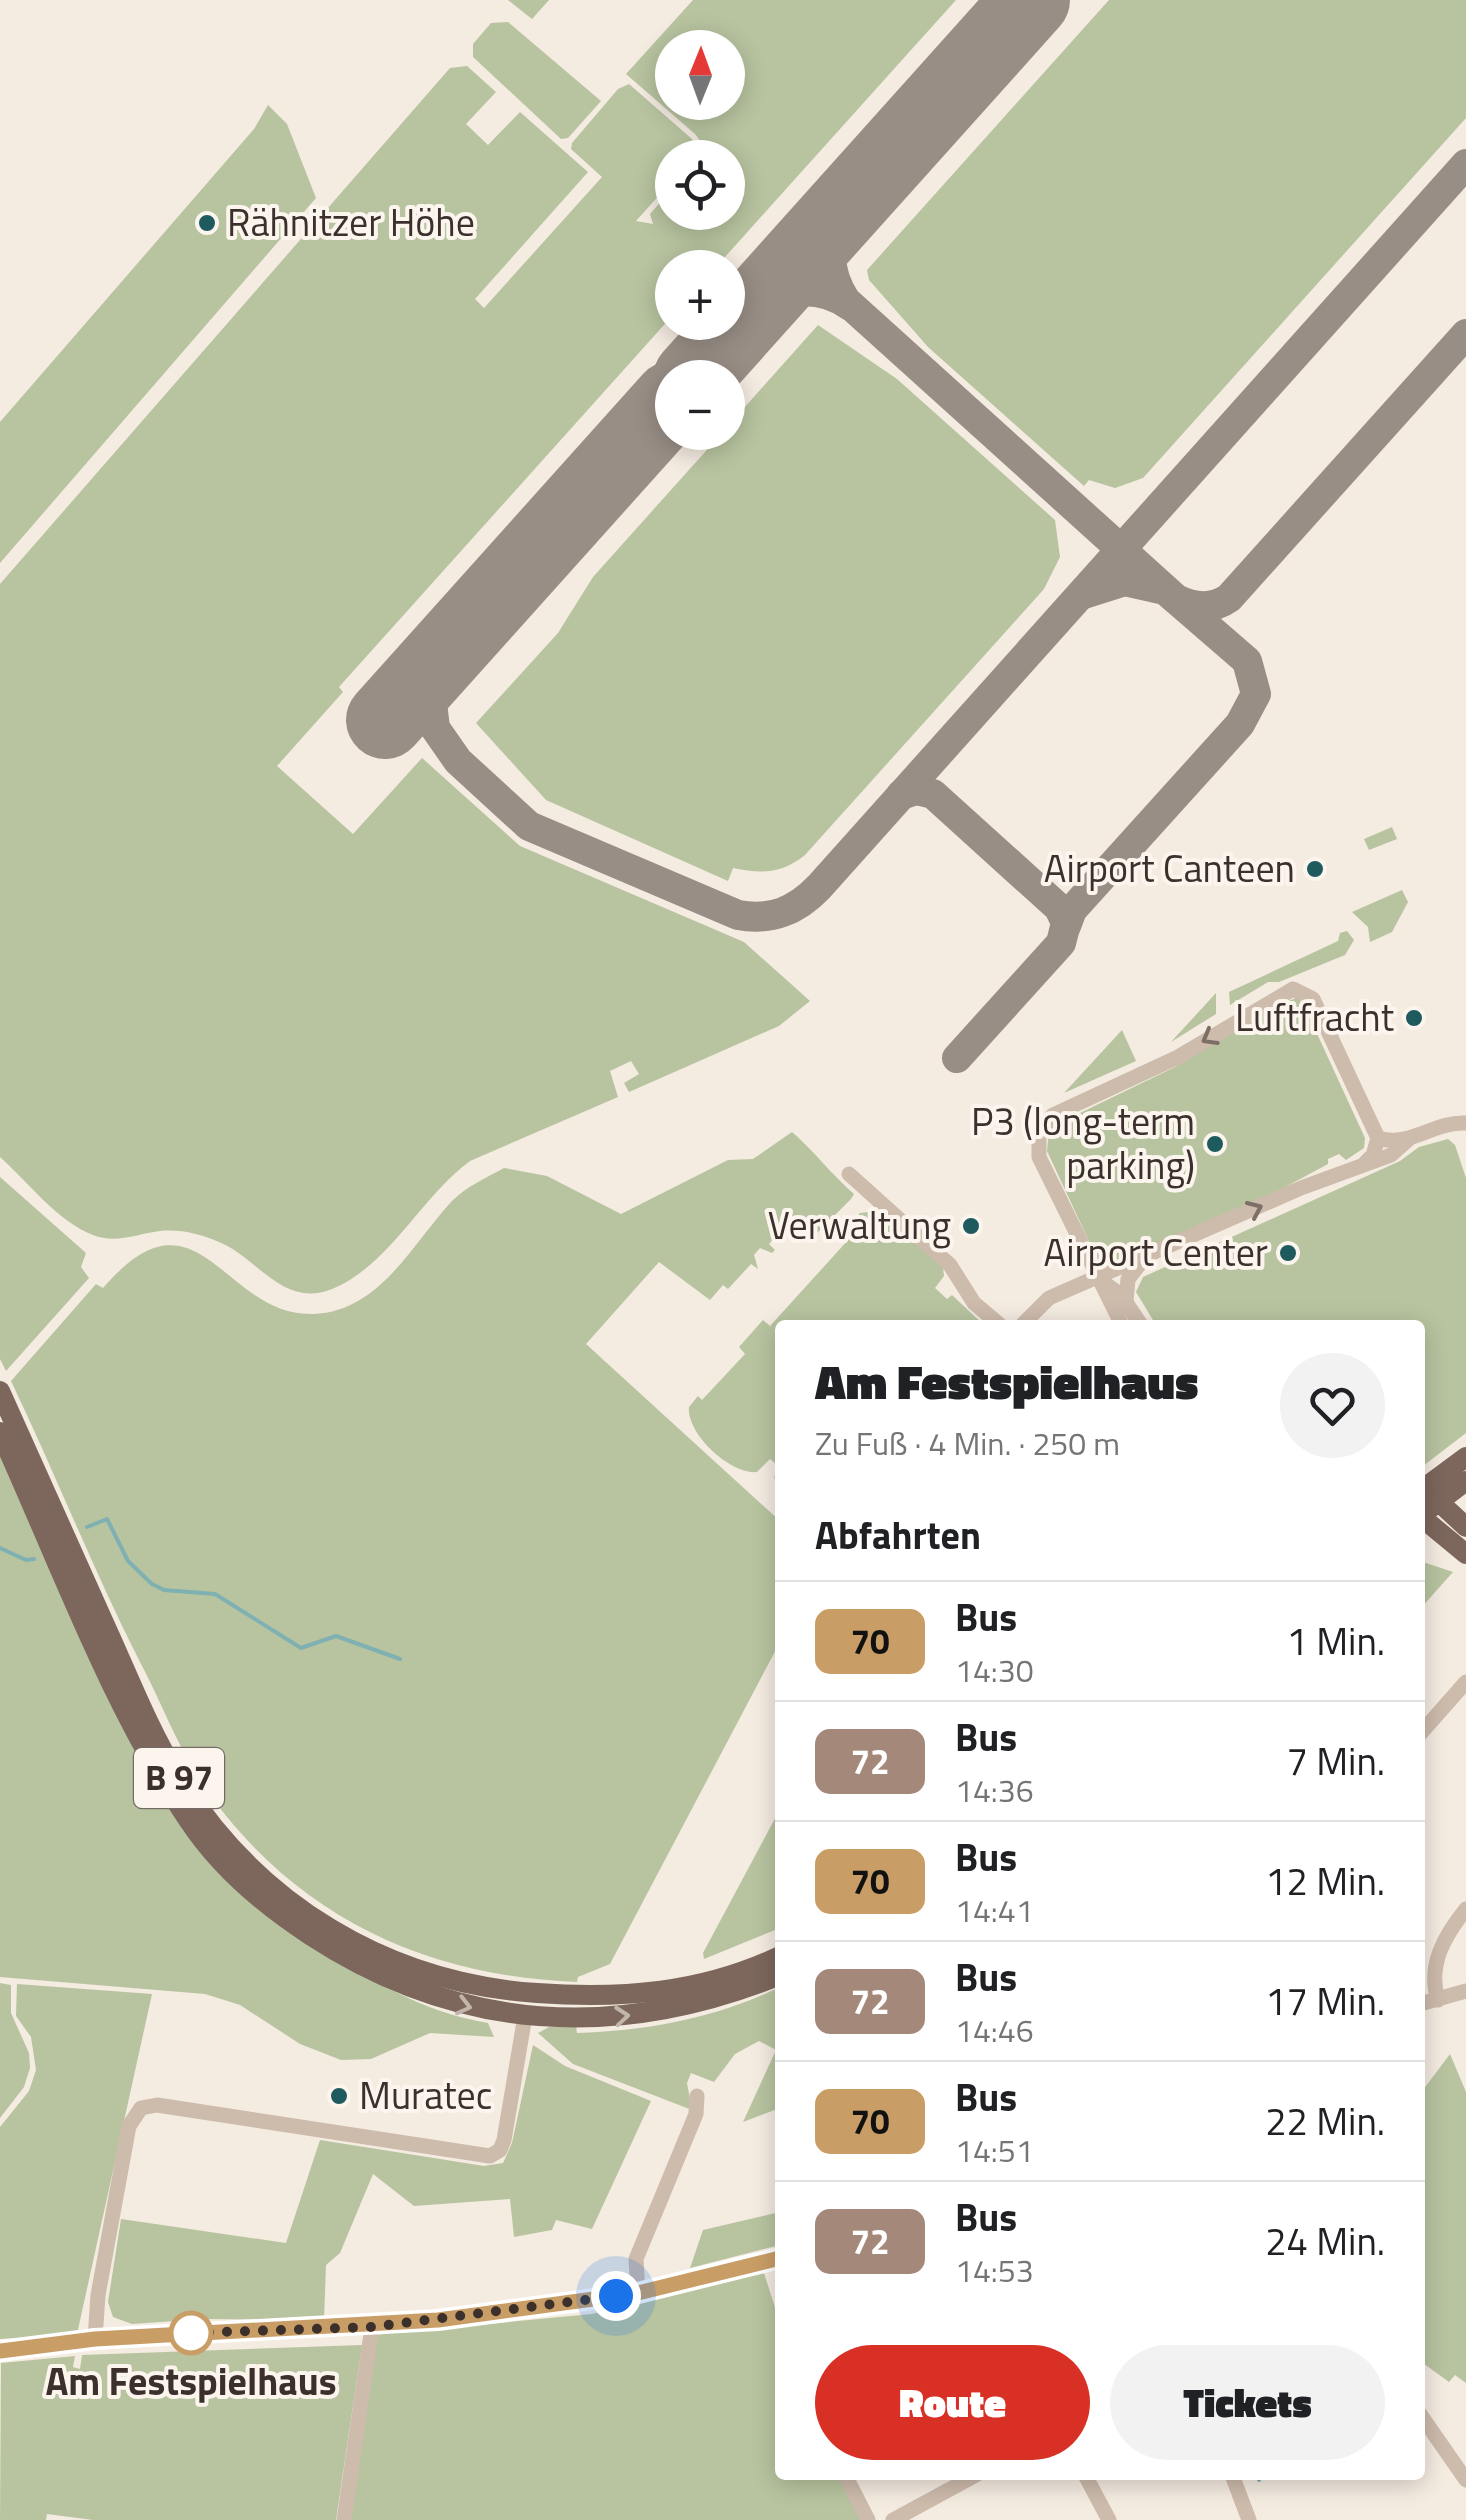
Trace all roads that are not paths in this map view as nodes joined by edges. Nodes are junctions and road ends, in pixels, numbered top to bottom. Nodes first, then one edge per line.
1 (1466, 1122) edge
2 (1378, 1138) junction
3 (1409, 1138) junction
4 (1365, 1163) junction
5 (849, 1174) dead end
6 (1146, 1257) junction
7 (1096, 1278) junction
8 (1126, 1301) junction
9 (994, 1320) edge
10 (1027, 1320) edge
11 (1119, 1320) edge
12 (1138, 1320) edge
13 (0, 1391) edge
14 (0, 1432) edge
15 (1466, 1457) edge
16 (1466, 1481) edge
17 (1426, 1492) edge
18 (1425, 1520) edge
19 (1466, 1527) edge
20 (1466, 1554) edge
21 (1466, 1682) edge
22 (1425, 1728) edge
23 (1466, 1910) edge
24 (775, 1958) edge
25 (775, 1977) edge
26 (1466, 1991) edge
27 (528, 1993) junction
28 (1438, 2000) junction
29 (1425, 2003) edge
30 (525, 2016) junction
31 (697, 2096) dead end
32 (775, 2259) edge
33 (638, 2293) junction
34 (372, 2327) junction
35 (95, 2339) junction
36 (0, 2352) edge
37 (1425, 2421) edge
38 (848, 2480) edge
39 (967, 2480) edge
40 (1087, 2480) edge
41 (1234, 2480) edge
42 (1466, 2480) edge
43 (344, 2520) edge
44 (868, 2520) edge
45 (893, 2520) edge
46 (1109, 2520) edge
47 (1249, 2520) edge

1 - 3 street
2 - 3 street
2 - 4 street
2 -> 7 street
3 - 4 street
6 -> 4 street
5 - 9 street
6 - 7 street
6 - 8 street
7 - 8 street
7 - 10 street
7 - 11 street
8 - 12 street
13 - 27 main road, B 97
14 -> 30 main road, B 97
15 - 17 main road
16 - 17 main road
17 - 19 main road
18 - 20 main road
21 - 22 street
23 - 28 street
24 - 27 main road, B 97
30 -> 25 main road, B 97
26 - 28 street
27 - 30 main road
28 - 29 street
30 - 35 street
31 - 33 street
32 - 33 street
33 - 34 street
34 - 35 street
34 - 43 street
35 - 36 street
37 - 42 street
38 - 44 street
39 - 45 street
40 - 46 street
41 - 47 street

